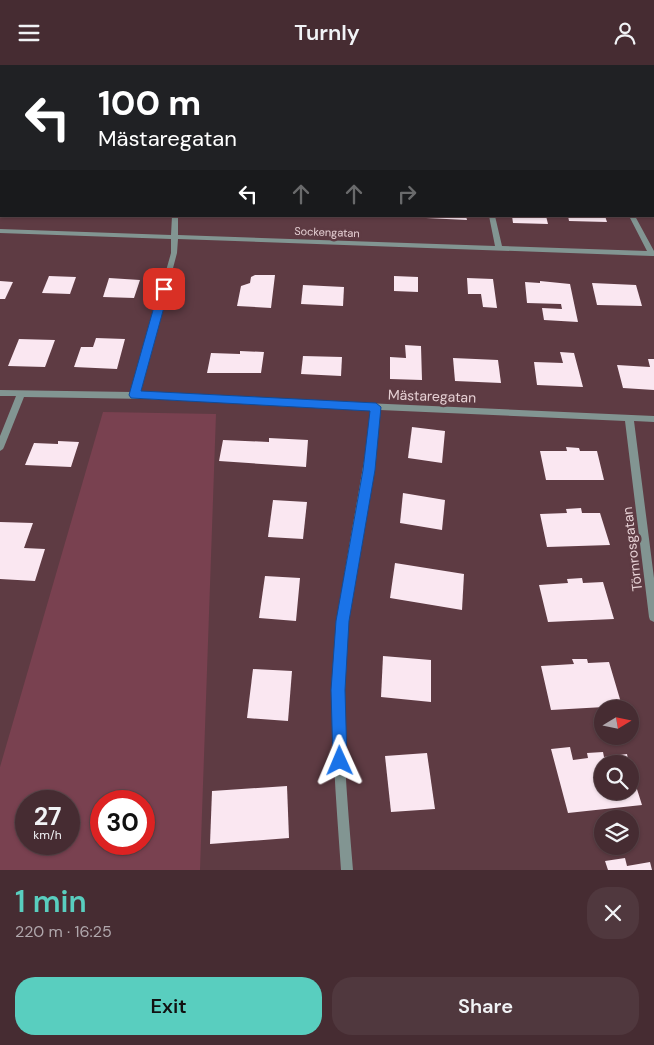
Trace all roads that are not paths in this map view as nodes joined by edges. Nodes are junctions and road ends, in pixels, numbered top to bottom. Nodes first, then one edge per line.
1 (175, 217) edge
2 (492, 217) edge
3 (633, 217) edge
4 (0, 231) edge
5 (174, 237) junction
6 (499, 248) junction
7 (653, 254) edge
8 (0, 393) edge
9 (20, 393) junction
10 (134, 395) junction
11 (376, 407) junction
12 (629, 418) junction
13 (654, 419) edge
14 (0, 447) edge
15 (651, 549) edge
16 (654, 617) edge
17 (346, 870) edge

1 - 5 street
2 - 6 street
3 - 7 street
4 - 5 street, Sockengatan
5 - 6 street, Sockengatan
5 - 10 street
6 - 7 street, Sockengatan
8 - 9 street, Mästaregatan
9 - 10 street, Mästaregatan
9 - 14 street
10 - 11 street, Mästaregatan
11 - 12 street, Mästaregatan
11 - 17 street
12 - 13 street, Mästaregatan
12 - 15 street, Törnrosgatan
15 - 16 street, Törnrosgatan

